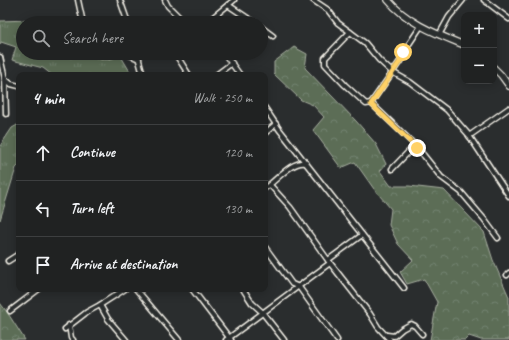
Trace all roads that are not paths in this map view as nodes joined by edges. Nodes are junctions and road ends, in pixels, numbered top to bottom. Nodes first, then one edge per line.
1 (78, 0) edge
2 (120, 0) edge
3 (164, 0) edge
4 (234, 0) edge
5 (313, 0) edge
6 (388, 0) edge
7 (462, 0) edge
8 (484, 0) edge
9 (228, 5) junction
10 (81, 16) edge
11 (126, 16) edge
12 (178, 16) edge
13 (215, 16) edge
14 (244, 16) edge
15 (509, 19) edge
16 (421, 26) junction
17 (268, 32) edge
18 (350, 32) junction
19 (439, 35) junction
20 (273, 36) dead end
21 (461, 44) edge
22 (0, 57) edge
23 (139, 60) edge
24 (179, 60) edge
25 (230, 60) edge
26 (232, 63) junction
27 (142, 72) edge
28 (187, 72) edge
29 (220, 72) edge
30 (238, 72) edge
31 (392, 72) junction
32 (497, 72) edge
33 (5, 79) junction
34 (16, 85) edge
35 (509, 86) edge
36 (5, 95) junction
37 (0, 96) edge
38 (371, 104) junction
39 (509, 108) edge
40 (268, 112) edge
41 (6, 114) dead end
42 (276, 124) junction
43 (268, 131) edge
44 (469, 136) junction
45 (415, 145) junction
46 (307, 163) junction
47 (392, 169) dead end
48 (270, 185) joint
49 (509, 196) edge
50 (362, 235) junction
51 (498, 238) dead end
52 (268, 251) edge
53 (16, 256) edge
54 (8, 261) dead end
55 (329, 262) junction
56 (298, 287) junction
57 (404, 288) dead end
58 (35, 292) edge
59 (120, 292) edge
60 (139, 292) edge
61 (194, 292) edge
62 (246, 292) edge
63 (100, 305) junction
64 (10, 311) dead end
65 (262, 312) junction
66 (69, 326) junction
67 (65, 329) dead end
68 (422, 334) dead end
69 (386, 335) junction
70 (228, 339) edge
71 (73, 340) edge
72 (126, 340) edge
73 (179, 340) edge
74 (284, 340) edge
75 (336, 340) edge
76 (390, 340) edge

1 - 10 street
2 - 11 street
3 - 12 street
4 - 9 street
5 - 18 street
6 - 16 street
7 - 19 street
8 - 15 street
9 - 13 street
9 - 14 street
16 - 19 street
16 - 31 street
17 - 20 street
18 - 31 street
18 - 38 street
19 - 21 street
22 - 33 street
23 - 27 street
24 - 28 street
25 - 26 street
26 - 29 street
26 - 30 street
31 - 38 street
31 - 44 street
32 - 35 street
33 - 34 street
33 - 36 street
36 - 37 street
36 - 41 street
38 - 45 street
39 - 44 street
40 - 42 street
42 - 43 street
42 - 46 street
44 - 49 street
45 - 47 street
45 - 51 street
46 - 48 street
46 - 50 street
48 - 55 street
50 - 55 street
50 - 57 street
52 - 56 street
53 - 54 street
55 - 56 street
55 - 69 street
56 - 65 street
56 - 75 street
58 - 64 street
59 - 63 street
60 - 73 street
61 - 70 street
62 - 65 street
63 - 66 street
63 - 72 street
65 - 70 street
65 - 74 street
66 - 67 street
66 - 71 street
68 - 69 street
69 - 76 street

